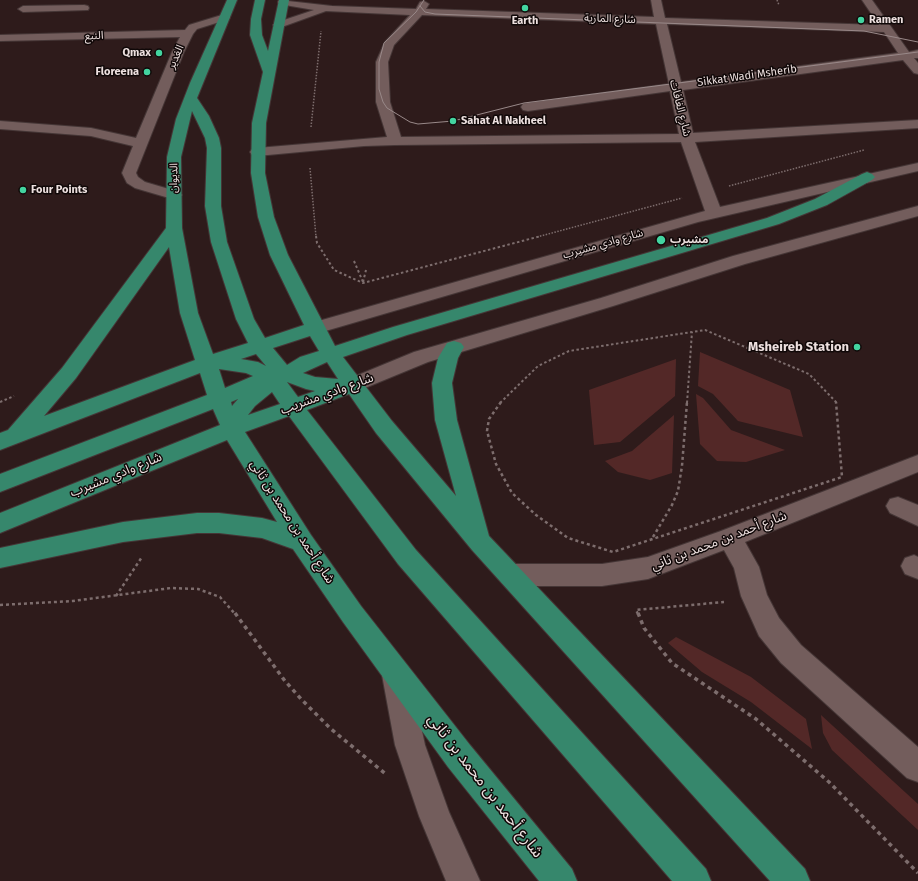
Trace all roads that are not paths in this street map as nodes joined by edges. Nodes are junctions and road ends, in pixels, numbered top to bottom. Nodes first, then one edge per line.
1 (232, 0) edge
2 (260, 0) edge
3 (427, 0) edge
4 (656, 0) edge
5 (867, 0) edge
6 (284, 1) edge
7 (87, 4) edge
8 (23, 9) dead end
9 (332, 9) junction
10 (419, 12) junction
11 (225, 17) junction
12 (660, 21) junction
13 (279, 25) junction
14 (188, 32) junction
15 (890, 33) junction
16 (63, 37) junction
17 (0, 38) edge
18 (912, 40) dead end
19 (918, 54) edge
20 (905, 55) junction
21 (918, 70) edge
22 (269, 72) junction
23 (674, 86) junction
24 (191, 99) junction
25 (528, 107) dead end
26 (918, 124) edge
27 (0, 125) edge
28 (123, 127) dead end
29 (91, 132) junction
30 (687, 138) junction
31 (395, 142) junction
32 (140, 143) junction
33 (257, 152) junction
34 (918, 167) edge
35 (867, 177) junction
36 (174, 195) junction
37 (918, 211) edge
38 (714, 213) junction
39 (174, 228) junction
40 (315, 328) junction
41 (259, 345) junction
42 (454, 347) junction
43 (330, 353) junction
44 (206, 363) junction
45 (277, 375) junction
46 (353, 385) junction
47 (219, 399) junction
48 (294, 406) junction
49 (232, 430) junction
50 (7, 439) edge
51 (914, 468) edge
52 (0, 483) edge
53 (0, 523) edge
54 (730, 538) junction
55 (302, 542) junction
56 (481, 543) junction
57 (0, 558) edge
58 (511, 575) junction
59 (396, 671) junction
60 (918, 767) edge
61 (463, 881) edge
62 (560, 881) edge
63 (694, 881) edge
64 (793, 881) edge

1 - 11 main road, الديوان
2 - 22 main road
3 - 10 street
4 - 12 street, شارع الغافات
5 - 15 street
6 - 9 street, شارع المارية
6 - 13 main road
7 - 8 street
7 - 16 street
9 - 10 street, شارع المارية
9 - 13 street, شارع المارية
10 - 12 street, شارع المارية
10 - 31 street
11 - 14 street, الغدير
11 - 24 main road, الديوان
12 - 15 street, شارع المارية
12 - 23 street, شارع الغافات
13 - 22 main road
14 - 16 street, النبع
14 - 32 street, الغدير
15 - 18 street
15 - 20 street
16 - 17 street, النبع
19 - 20 street, Sikkat Wadi Msherib
20 - 21 street
20 - 23 street, Sikkat Wadi Msherib
22 - 33 main road
23 - 25 street, Sikkat Wadi Msherib
23 - 30 street, شارع الغافات
24 - 36 main road, الديوان
24 - 41 main road
26 - 30 street
27 - 29 street
28 - 29 street
29 - 32 street
30 - 31 street
30 - 38 street, شارع الغافات
31 - 33 street
32 - 36 street, الغدير
33 - 40 main road
34 - 35 street, شارع وادي مشيرب
35 - 38 street, شارع وادي مشيرب
35 - 43 main road
36 - 39 main road, الديوان
37 - 42 street
38 - 40 street, شارع وادي مشيرب
39 - 44 main road, الديوان
39 - 50 main road
40 - 41 main road
40 - 43 main road
40 - 45 main road
41 - 44 main road
41 - 45 main road
42 - 46 street, شارع وادي مشريب
42 - 56 main road
43 - 45 main road
43 - 46 main road
44 - 45 main road
44 - 47 main road, شارع أحمد بن محمد بن ثاني
44 - 50 main road
45 - 46 main road
45 - 47 main road
45 - 48 main road
45 - 49 main road
46 - 48 main road, شارع وادي مشريب
46 - 56 main road
47 - 49 main road, شارع أحمد بن محمد بن ثاني
47 - 52 main road
48 - 49 main road, شارع وادي مشريب
48 - 63 main road
49 - 53 main road, شارع وادي مشيرب
49 - 55 main road, شارع أحمد بن محمد بن ثاني
51 - 54 street, شارع أحمد بن محمد بن ثاني
54 - 58 street, شارع أحمد بن محمد بن ثاني
54 - 60 street
55 - 57 main road
55 - 59 main road, شارع أحمد بن محمد بن ثاني
56 - 58 main road
58 - 64 main road
59 - 61 street, شارع أحمد بن محمد بن ثاني
59 - 62 main road, شارع أحمد بن محمد بن ثاني

